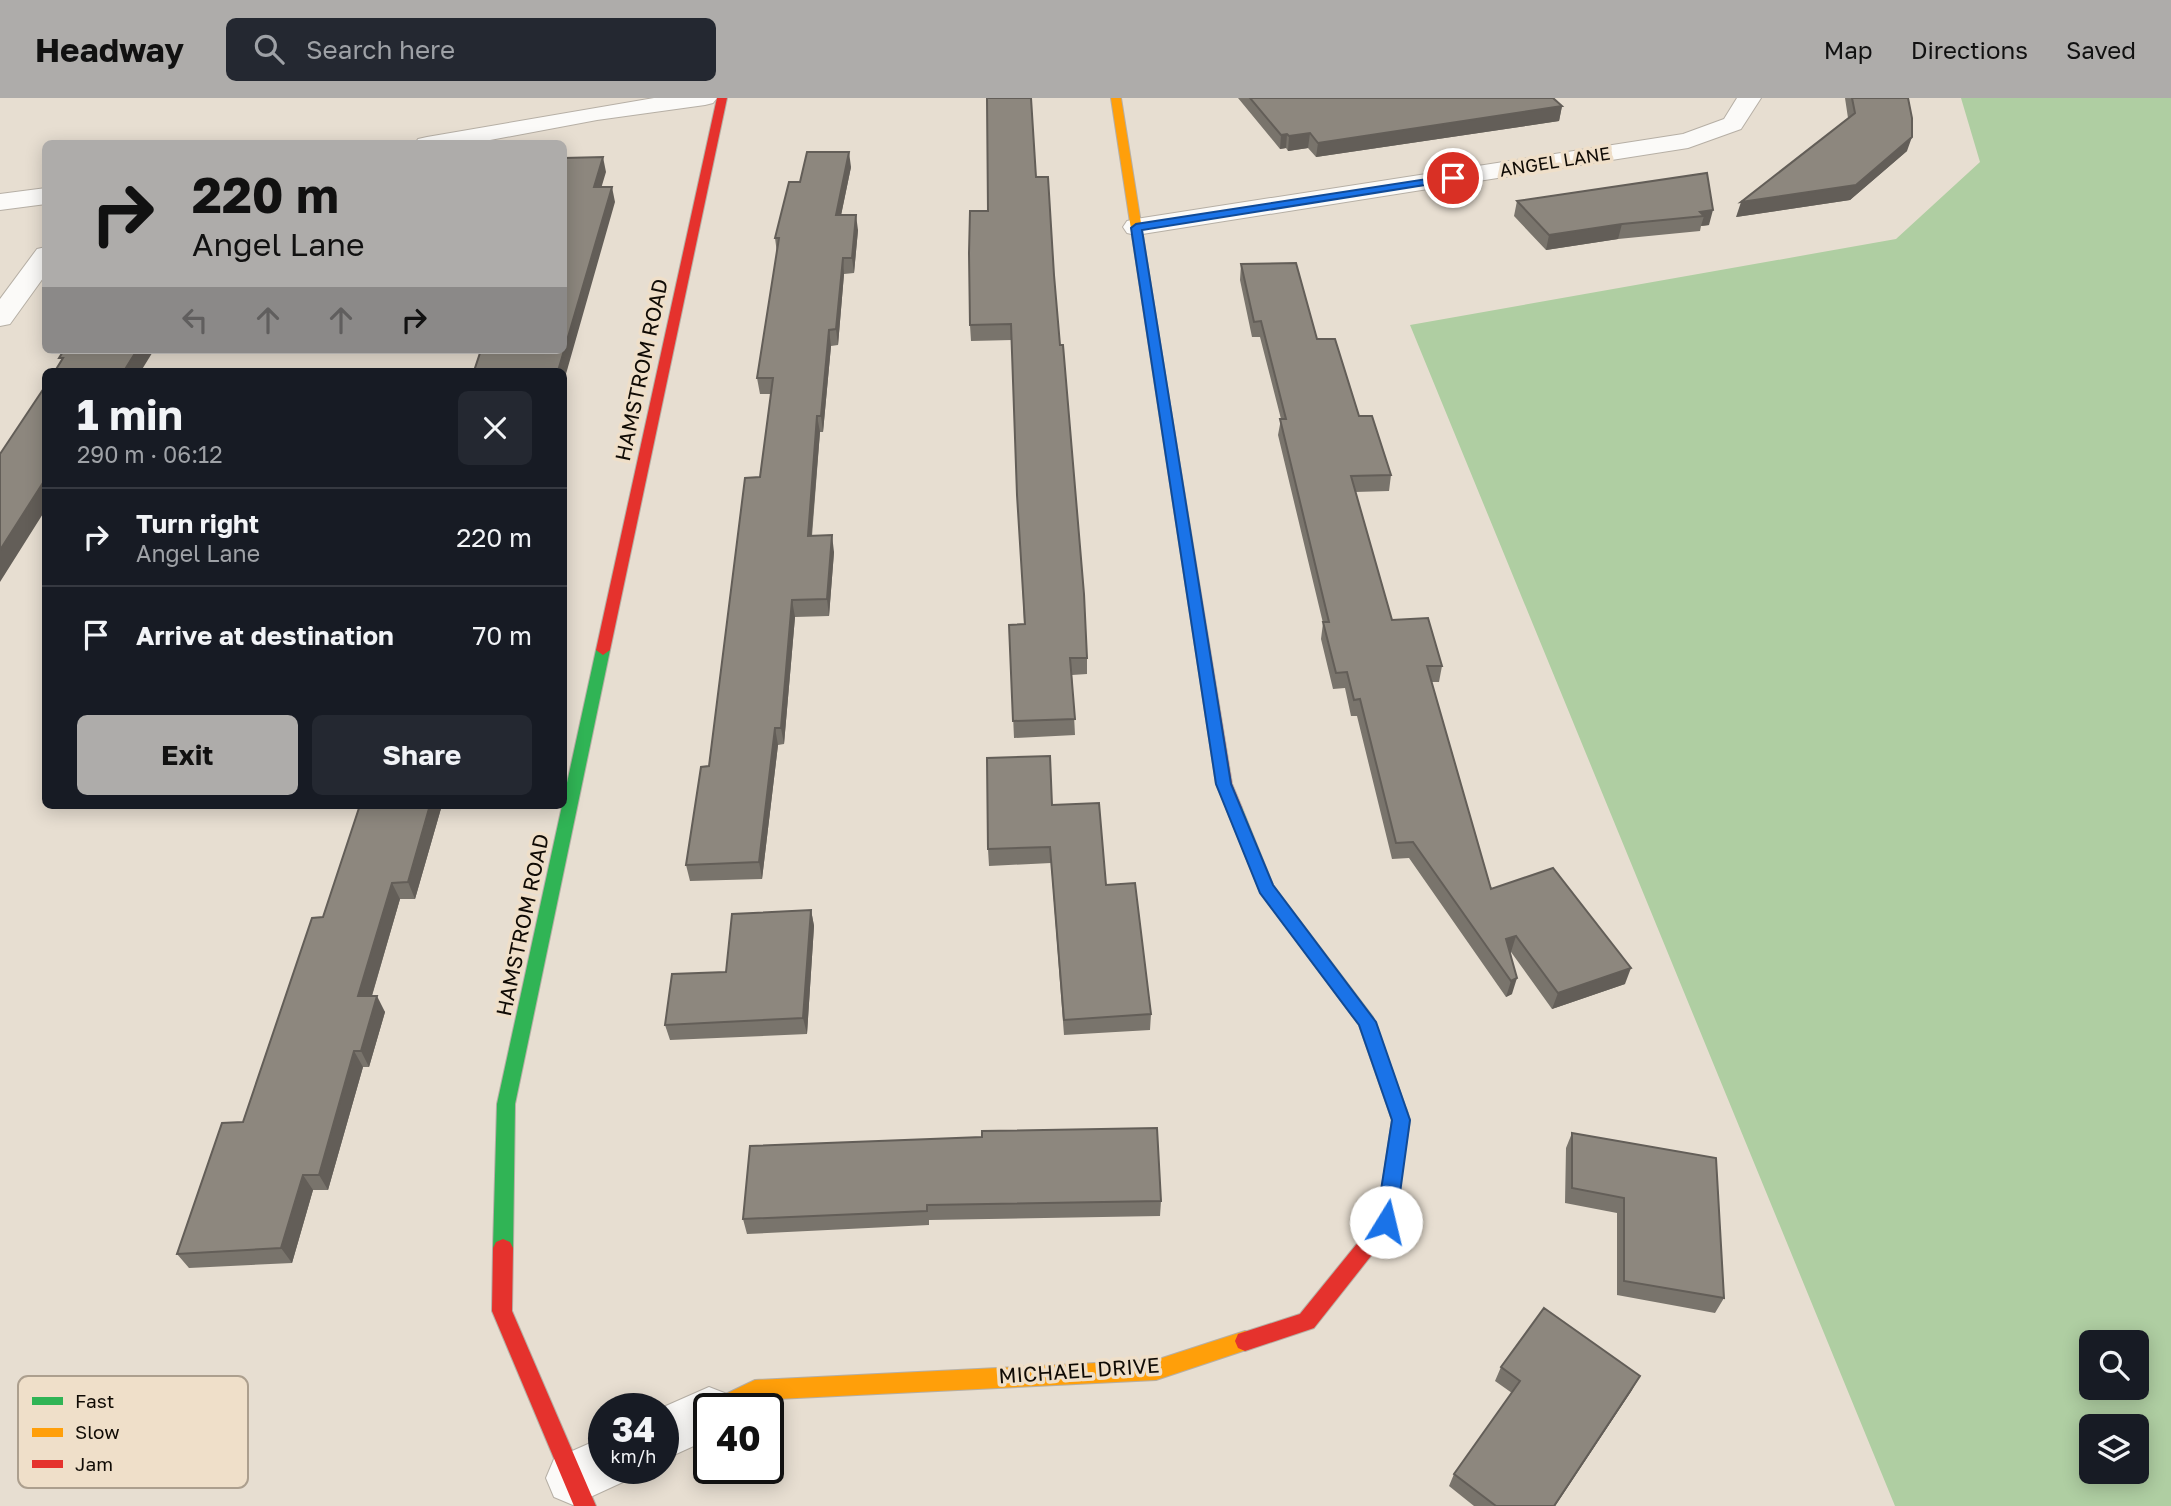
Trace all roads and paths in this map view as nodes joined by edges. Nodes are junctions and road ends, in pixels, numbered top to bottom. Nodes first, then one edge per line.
1 (705, 98) edge
2 (722, 98) edge
3 (1116, 98) edge
4 (1749, 98) edge
5 (449, 140) edge
6 (42, 197) edge
7 (0, 202) edge
8 (1136, 228) junction
9 (42, 260) edge
10 (0, 318) edge
11 (749, 1393) edge
12 (588, 1482) edge

1 - 5 street
2 - 12 street, HAMSTROM ROAD
3 - 8 street, MICHAEL DRIVE
4 - 8 street, ANGEL LANE
6 - 7 street
8 - 11 street, MICHAEL DRIVE
9 - 10 street

